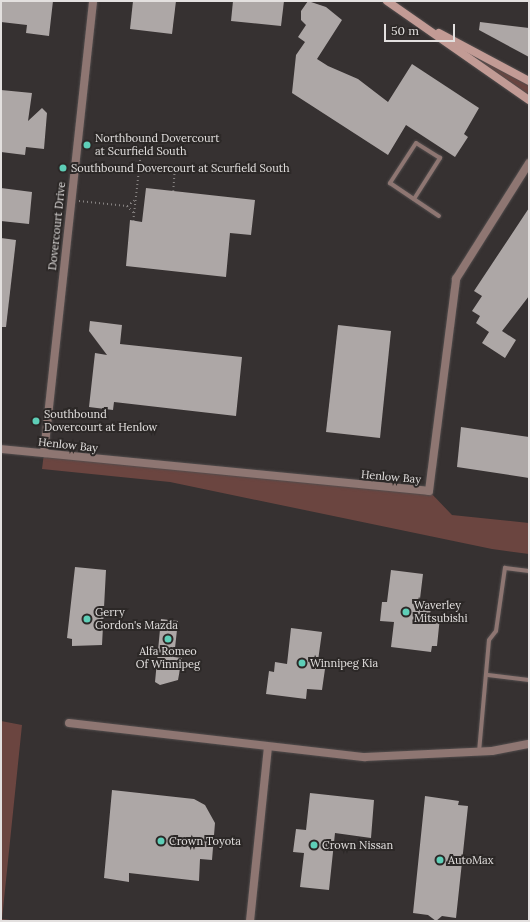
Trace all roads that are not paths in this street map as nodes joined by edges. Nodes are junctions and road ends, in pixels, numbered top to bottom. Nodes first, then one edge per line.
1 (93, 1) edge
2 (387, 1) edge
3 (433, 30) junction
4 (529, 81) edge
5 (529, 100) edge
6 (529, 163) edge
7 (414, 199) junction
8 (439, 216) dead end
9 (1, 448) edge
10 (44, 453) junction
11 (529, 571) edge
12 (488, 675) junction
13 (529, 680) edge
14 (69, 723) dead end
15 (529, 744) edge
16 (268, 748) junction
17 (479, 752) junction
18 (250, 921) edge

1 - 10 street, Dovercourt Drive
2 - 3 street
3 - 4 street
3 - 5 street
6 - 10 street, Henlow Bay
7 - 7 lane
7 - 8 lane
9 - 10 street, Henlow Bay
11 - 12 lane
12 - 13 lane
12 - 17 lane
14 - 16 street
15 - 17 street
16 - 17 street
16 - 18 street

